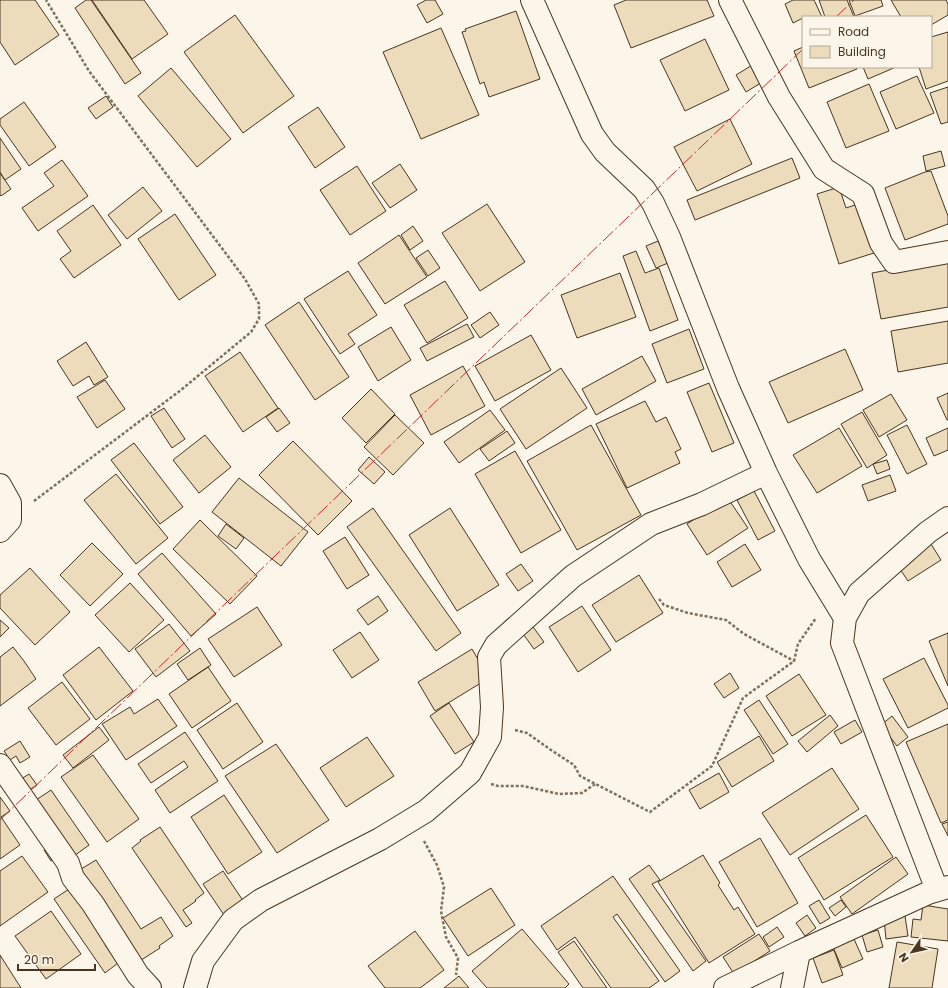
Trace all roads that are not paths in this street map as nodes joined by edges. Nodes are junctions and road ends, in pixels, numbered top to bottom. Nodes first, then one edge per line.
1 (532, 0) edge
2 (730, 0) edge
3 (948, 252) edge
4 (766, 473) junction
5 (0, 486) edge
6 (948, 518) edge
7 (5, 526) edge
8 (845, 618) junction
9 (0, 766) edge
10 (942, 888) edge
11 (799, 952) junction
12 (150, 988) edge
13 (195, 988) edge
14 (725, 988) edge
15 (792, 988) edge

1 - 4 street
2 - 3 street
4 - 8 street
4 - 13 street
5 - 7 street
6 - 8 street
8 - 10 street
9 - 12 street
10 - 11 street
11 - 14 street
11 - 15 street

